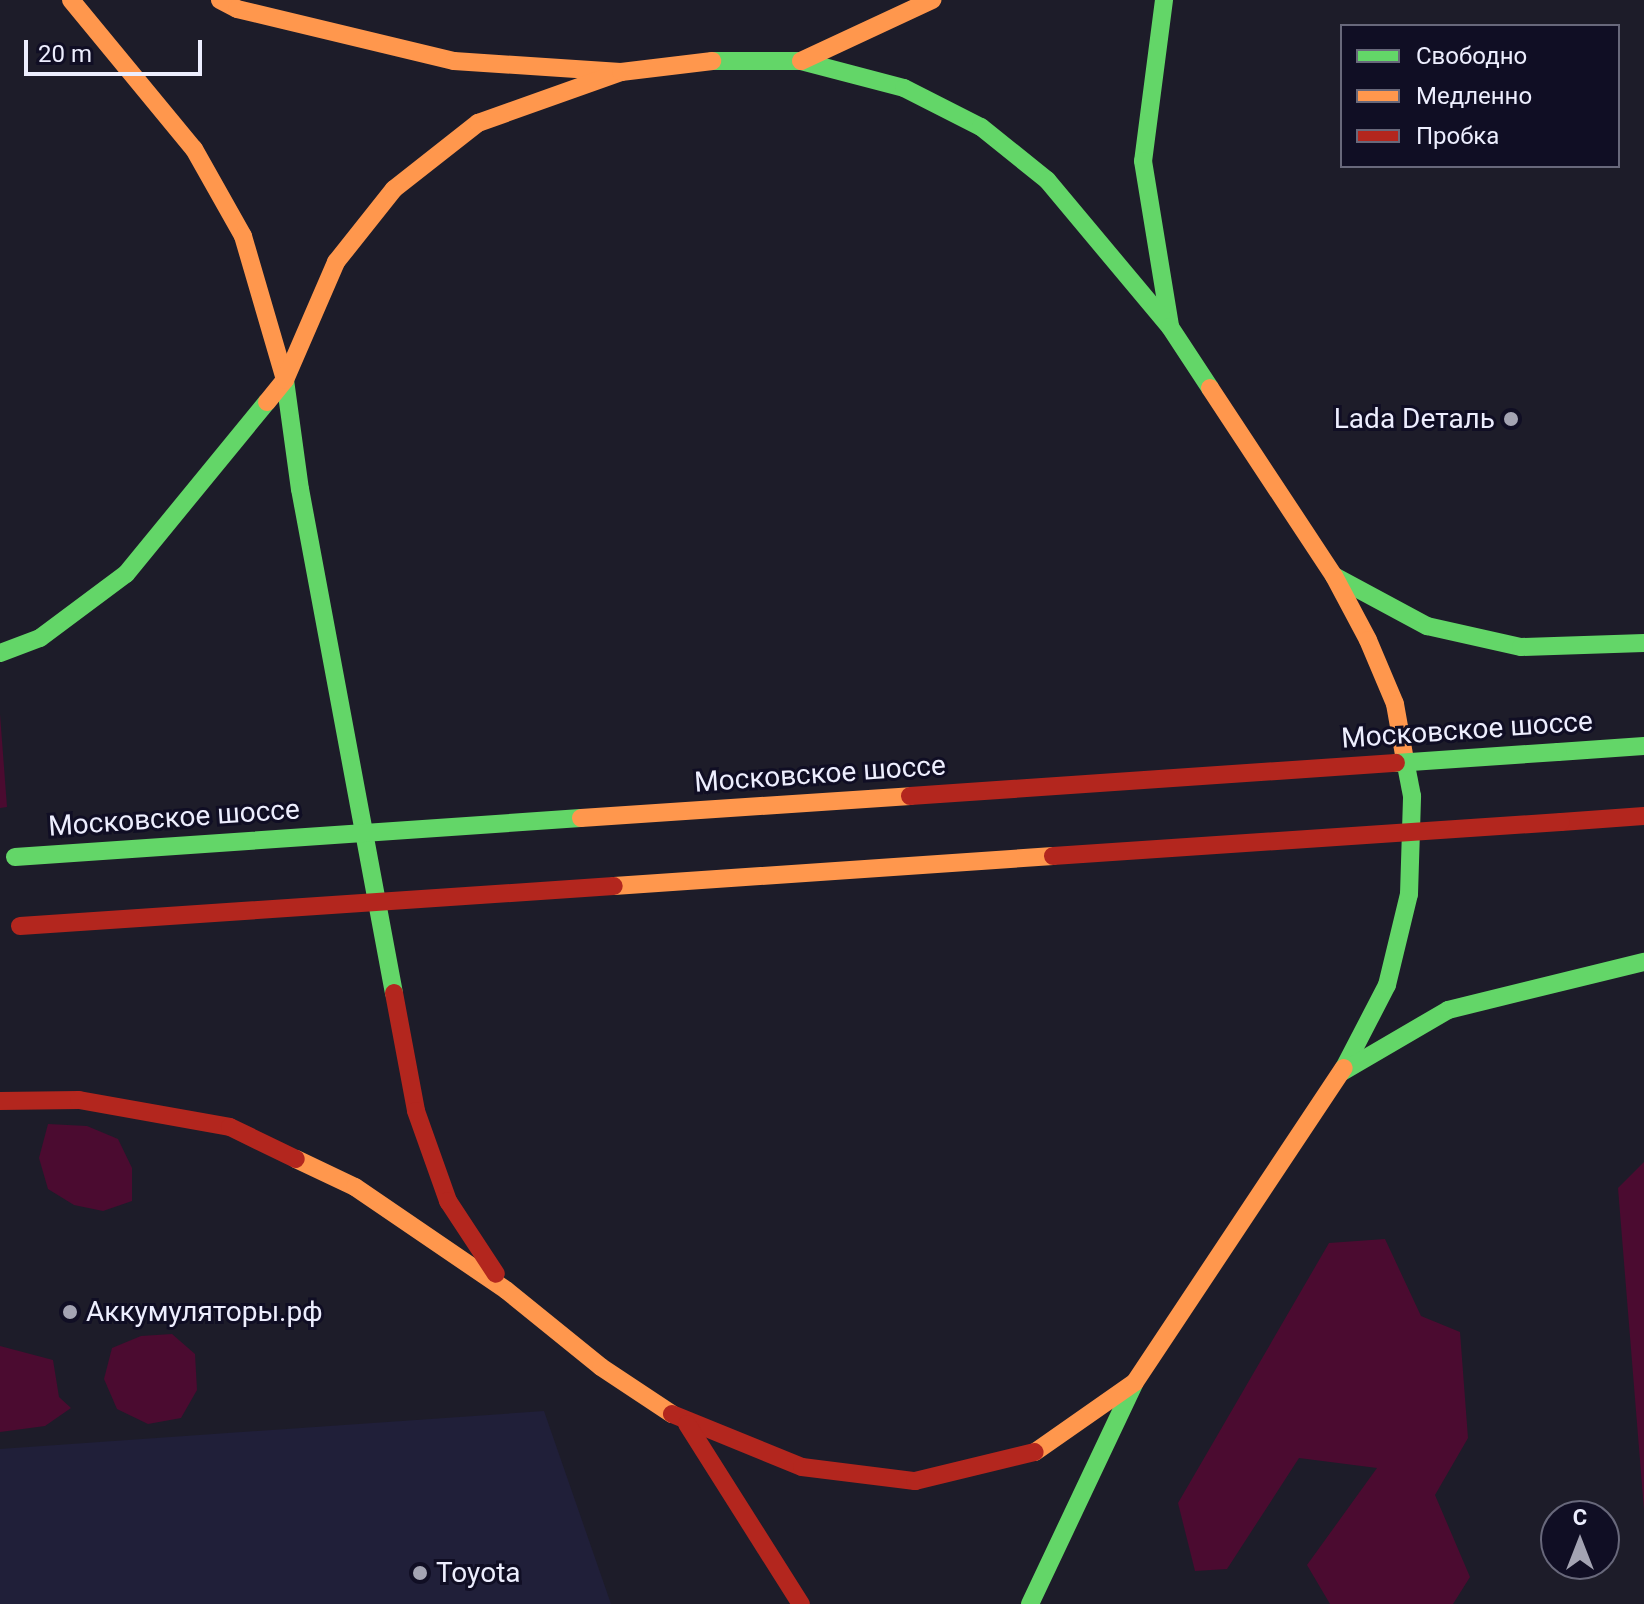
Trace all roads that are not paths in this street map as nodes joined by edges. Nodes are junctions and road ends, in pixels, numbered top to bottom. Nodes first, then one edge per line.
1 (71, 0) edge
2 (220, 0) edge
3 (932, 0) edge
4 (1164, 0) edge
5 (801, 61) junction
6 (621, 72) junction
7 (1170, 327) junction
8 (285, 380) junction
9 (1334, 576) junction
10 (1644, 643) edge
11 (0, 653) edge
12 (1644, 746) edge
13 (1644, 816) edge
14 (7, 858) edge
15 (0, 927) edge
16 (1644, 962) edge
17 (1342, 1072) junction
18 (0, 1101) edge
19 (506, 1290) junction
20 (1135, 1382) junction
21 (687, 1424) junction
22 (801, 1604) edge
23 (1030, 1604) edge

1 - 8 main road
2 - 6 main road
3 - 5 main road
4 - 7 main road
5 - 6 main road
5 - 7 main road
6 - 8 main road
7 - 9 main road
8 - 11 main road
8 - 19 main road
9 - 10 main road
9 - 17 main road
12 - 14 main road, Московское шоссе, bridge
13 - 15 main road, bridge
16 - 17 main road
17 - 20 main road
18 - 19 main road
19 - 21 main road
20 - 21 main road
20 - 23 main road
21 - 22 main road

